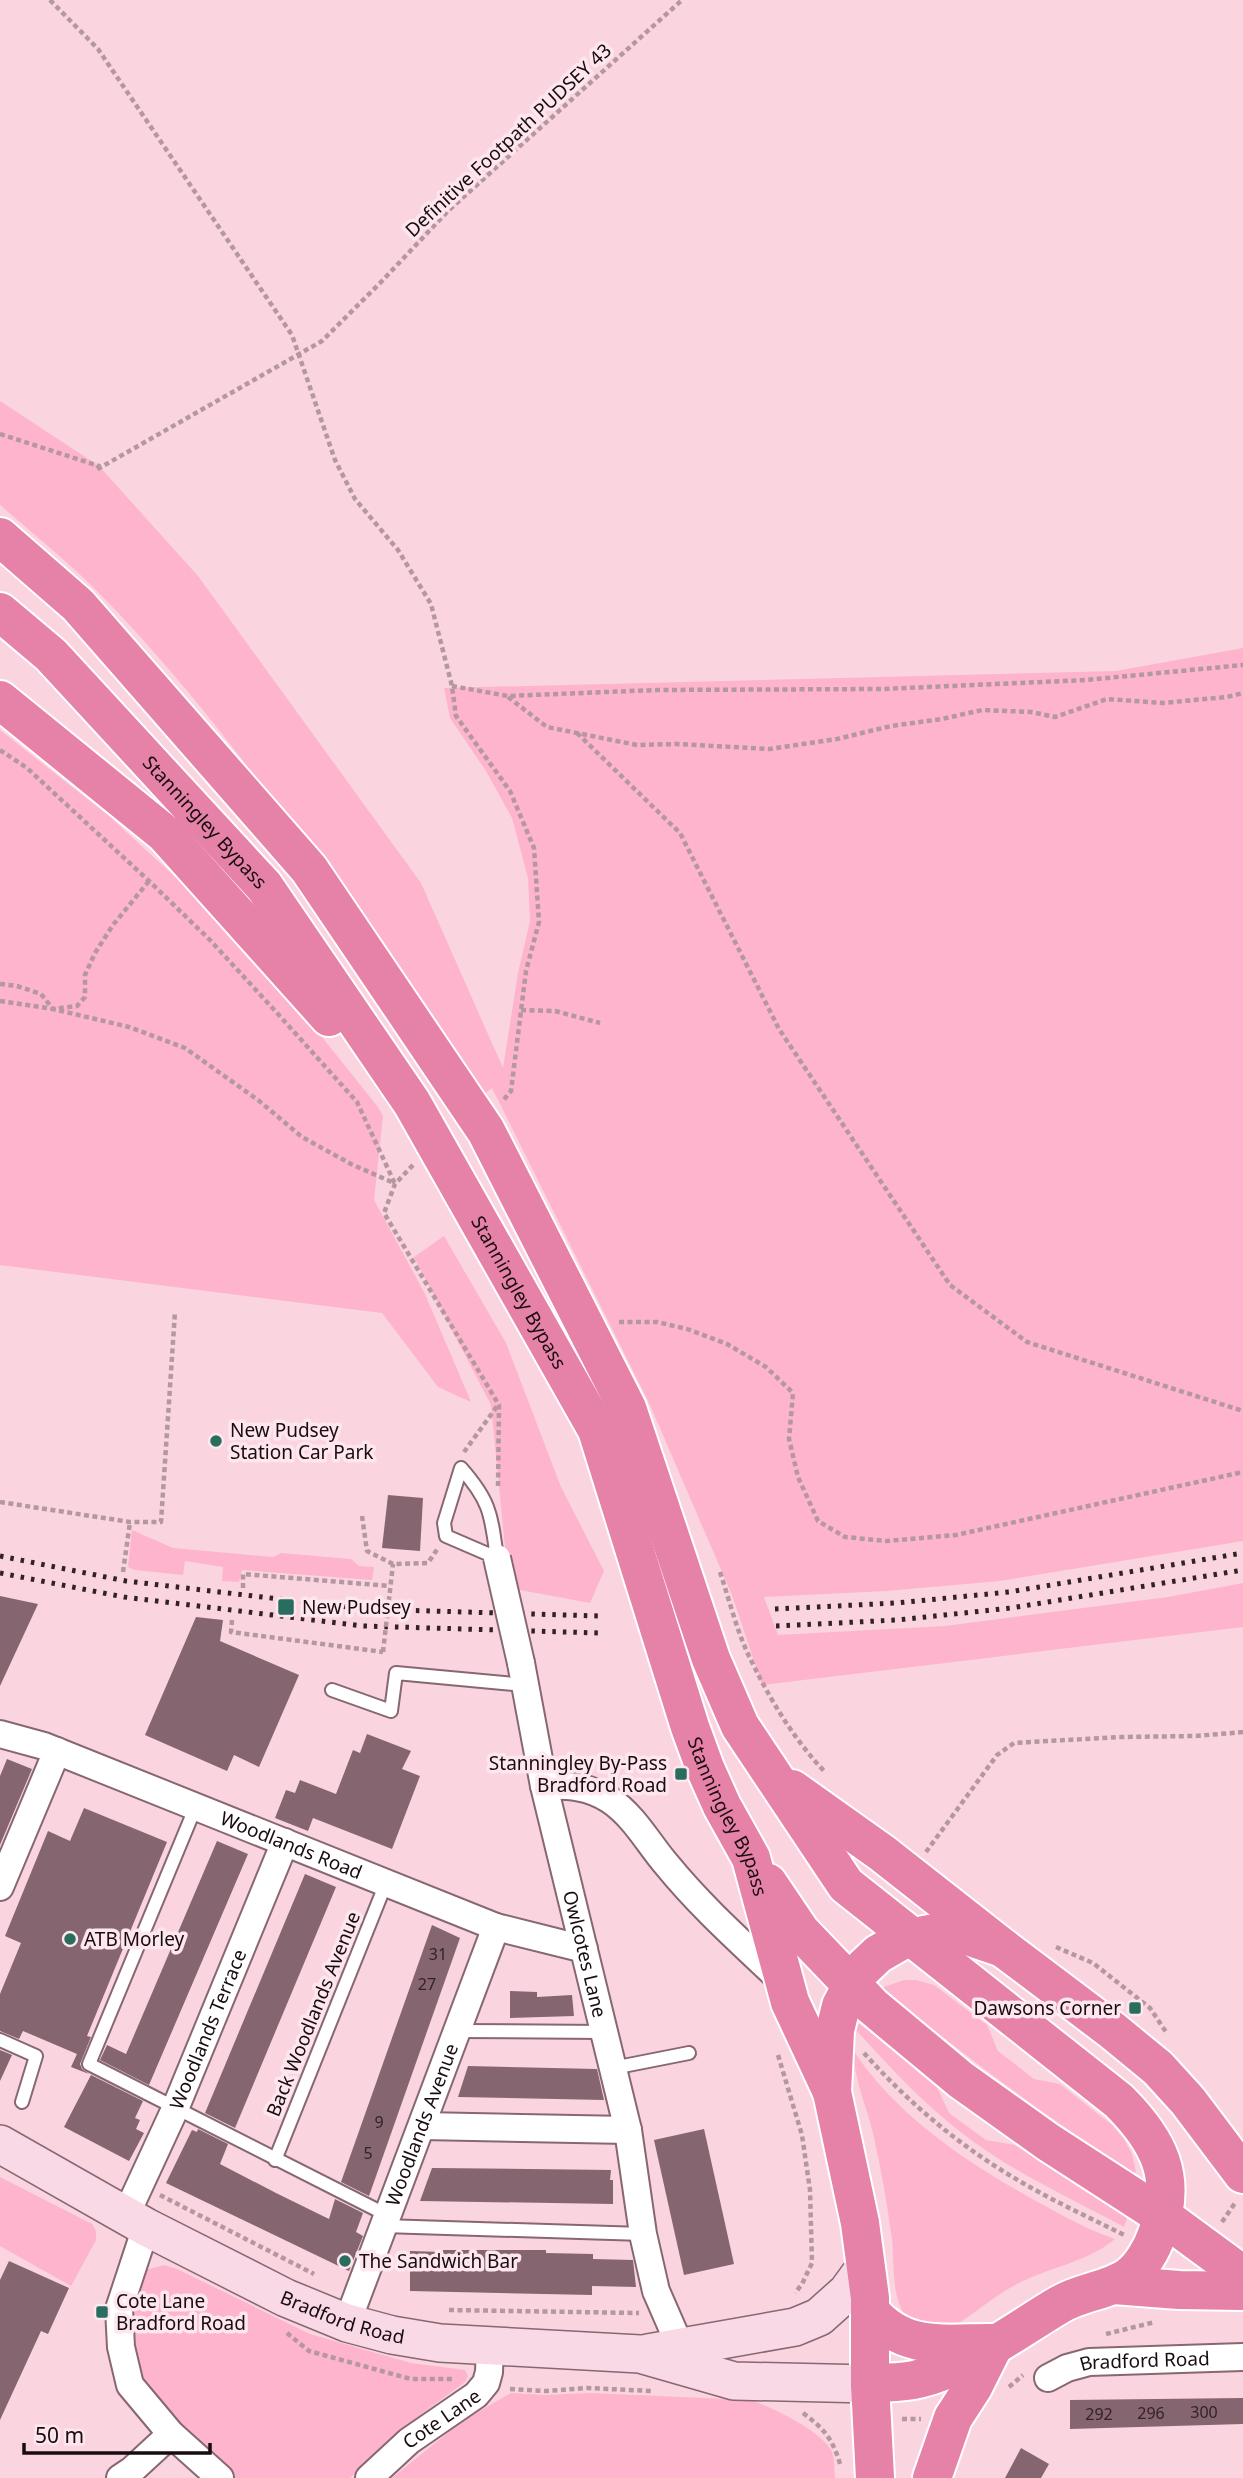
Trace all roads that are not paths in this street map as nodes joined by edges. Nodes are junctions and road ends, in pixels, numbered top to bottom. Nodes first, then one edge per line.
1 (0, 537) edge
2 (0, 611) edge
3 (0, 700) edge
4 (493, 1246) junction
5 (497, 1558) junction
6 (523, 1674) junction
7 (332, 1690) dead end
8 (0, 1734) edge
9 (57, 1751) junction
10 (772, 1775) junction
11 (544, 1786) junction
12 (195, 1806) junction
13 (285, 1842) junction
14 (751, 1858) junction
15 (386, 1883) junction
16 (0, 1887) edge
17 (496, 1927) junction
18 (912, 1937) junction
19 (1003, 1948) junction
20 (584, 1949) junction
21 (785, 1984) junction
22 (851, 1984) junction
23 (457, 2031) junction
24 (604, 2032) junction
25 (0, 2040) edge
26 (689, 2053) dead end
27 (613, 2068) junction
28 (832, 2092) junction
29 (22, 2102) dead end
30 (175, 2109) junction
31 (422, 2126) junction
32 (628, 2130) junction
33 (0, 2144) edge
34 (275, 2160) junction
35 (1240, 2187) edge
36 (137, 2209) junction
37 (1164, 2217) junction
38 (385, 2221) junction
39 (643, 2234) junction
40 (866, 2266) junction
41 (1243, 2275) edge
42 (1114, 2285) junction
43 (1243, 2291) edge
44 (352, 2309) junction
45 (870, 2311) junction
46 (996, 2343) junction
47 (490, 2346) junction
48 (680, 2346) junction
49 (640, 2354) junction
50 (1243, 2357) edge
51 (1048, 2378) dead end
52 (870, 2384) junction
53 (171, 2434) junction
54 (120, 2478) edge
55 (220, 2478) edge
56 (369, 2478) edge
57 (875, 2478) edge
58 (932, 2478) edge

1 - 10 highway
2 - 4 highway, Stanningley Bypass
3 - 4 highway
4 - 14 highway, Stanningley Bypass
5 - 5 lane
5 - 6 street, Owlcotes Lane, bridge
6 - 7 lane
6 - 11 street, Owlcotes Lane
8 - 9 street, Woodlands Road
9 - 12 street, Woodlands Road
9 - 16 street
10 - 18 highway
10 - 19 highway
11 - 20 street, Owlcotes Lane
11 - 21 street
12 - 13 street, Woodlands Road
12 - 30 lane
13 - 15 street, Woodlands Road
13 - 30 street, Woodlands Terrace
14 - 21 highway, Stanningley Bypass
14 - 22 highway
15 - 17 street, Woodlands Road
15 - 34 lane, Back Woodlands Avenue
17 - 20 street, Woodlands Road
17 - 23 street, Woodlands Avenue
18 - 19 highway
18 - 22 highway
18 - 37 highway
19 - 35 highway
20 - 24 street, Owlcotes Lane
21 - 28 highway, Stanningley Bypass
22 - 28 highway
22 - 37 highway
23 - 24 lane
23 - 31 street, Woodlands Avenue
24 - 27 street, Owlcotes Lane
25 - 29 lane
26 - 27 lane
27 - 32 street, Owlcotes Lane
28 - 40 highway
30 - 34 lane
30 - 36 street, Woodlands Terrace
31 - 32 street
31 - 38 street, Woodlands Avenue
32 - 39 street, Owlcotes Lane
33 - 36 main road, Bradford Road
34 - 38 lane
36 - 44 main road, Bradford Road
36 - 53 street
37 - 41 highway
37 - 42 highway
38 - 39 lane
38 - 44 street, Woodlands Avenue
39 - 48 street, Owlcotes Lane
40 - 45 highway
40 - 48 main road, Bradford Road
42 - 43 highway
42 - 46 highway
44 - 47 main road, Bradford Road
45 - 46 highway
45 - 52 highway
46 - 52 highway
46 - 58 highway
47 - 49 main road, Bradford Road
47 - 56 street, Cote Lane
48 - 49 main road, Bradford Road
49 - 52 main road, Bradford Road
50 - 51 street, Bradford Road
52 - 57 highway
53 - 54 street
53 - 55 street

